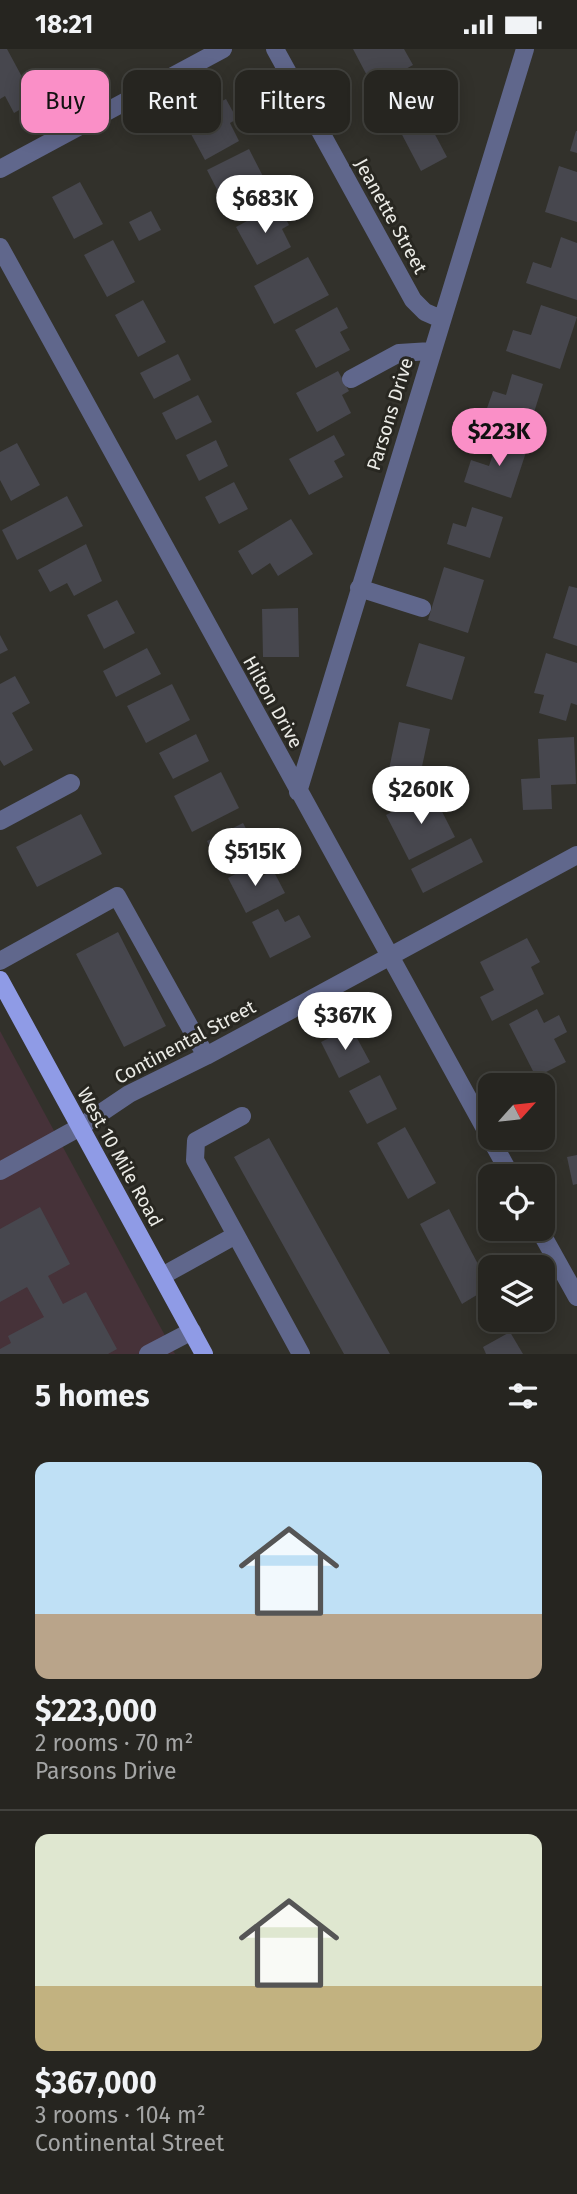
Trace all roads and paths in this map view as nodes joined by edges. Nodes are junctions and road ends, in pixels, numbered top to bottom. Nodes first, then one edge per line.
1 (223, 49) edge
2 (275, 49) edge
3 (525, 49) edge
4 (0, 169) edge
5 (0, 247) edge
6 (440, 319) junction
7 (430, 351) junction
8 (351, 379) dead end
9 (359, 588) junction
10 (422, 608) dead end
11 (71, 783) dead end
12 (298, 792) junction
13 (0, 821) edge
14 (577, 855) edge
15 (389, 955) junction
16 (0, 961) edge
17 (0, 980) edge
18 (206, 1056) junction
19 (242, 1116) dead end
20 (80, 1127) junction
21 (504, 1164) edge
22 (0, 1171) edge
23 (236, 1235) junction
24 (546, 1241) edge
25 (162, 1276) junction
26 (577, 1297) edge
27 (192, 1331) junction
28 (148, 1354) edge
29 (204, 1354) edge
30 (301, 1354) edge

1 - 4 street
2 - 6 street, Jeanette Street
3 - 6 street, Parsons Drive
5 - 12 street, Hilton Drive
6 - 7 street, Parsons Drive
7 - 8 street
7 - 9 street, Parsons Drive
9 - 10 street
9 - 12 street, Parsons Drive
11 - 13 street
12 - 15 street, Hilton Drive
14 - 15 street, Continental Street
15 - 18 street, Continental Street
15 - 21 street, Hilton Drive
16 - 18 street
17 - 20 main road, West 10 Mile Road
18 - 20 street, Continental Street
19 - 23 street
20 - 22 street, Continental Street
20 - 25 main road, West 10 Mile Road
23 - 25 street
23 - 30 street
24 - 26 street
25 - 27 main road, West 10 Mile Road
27 - 28 street
27 - 29 main road, West 10 Mile Road

